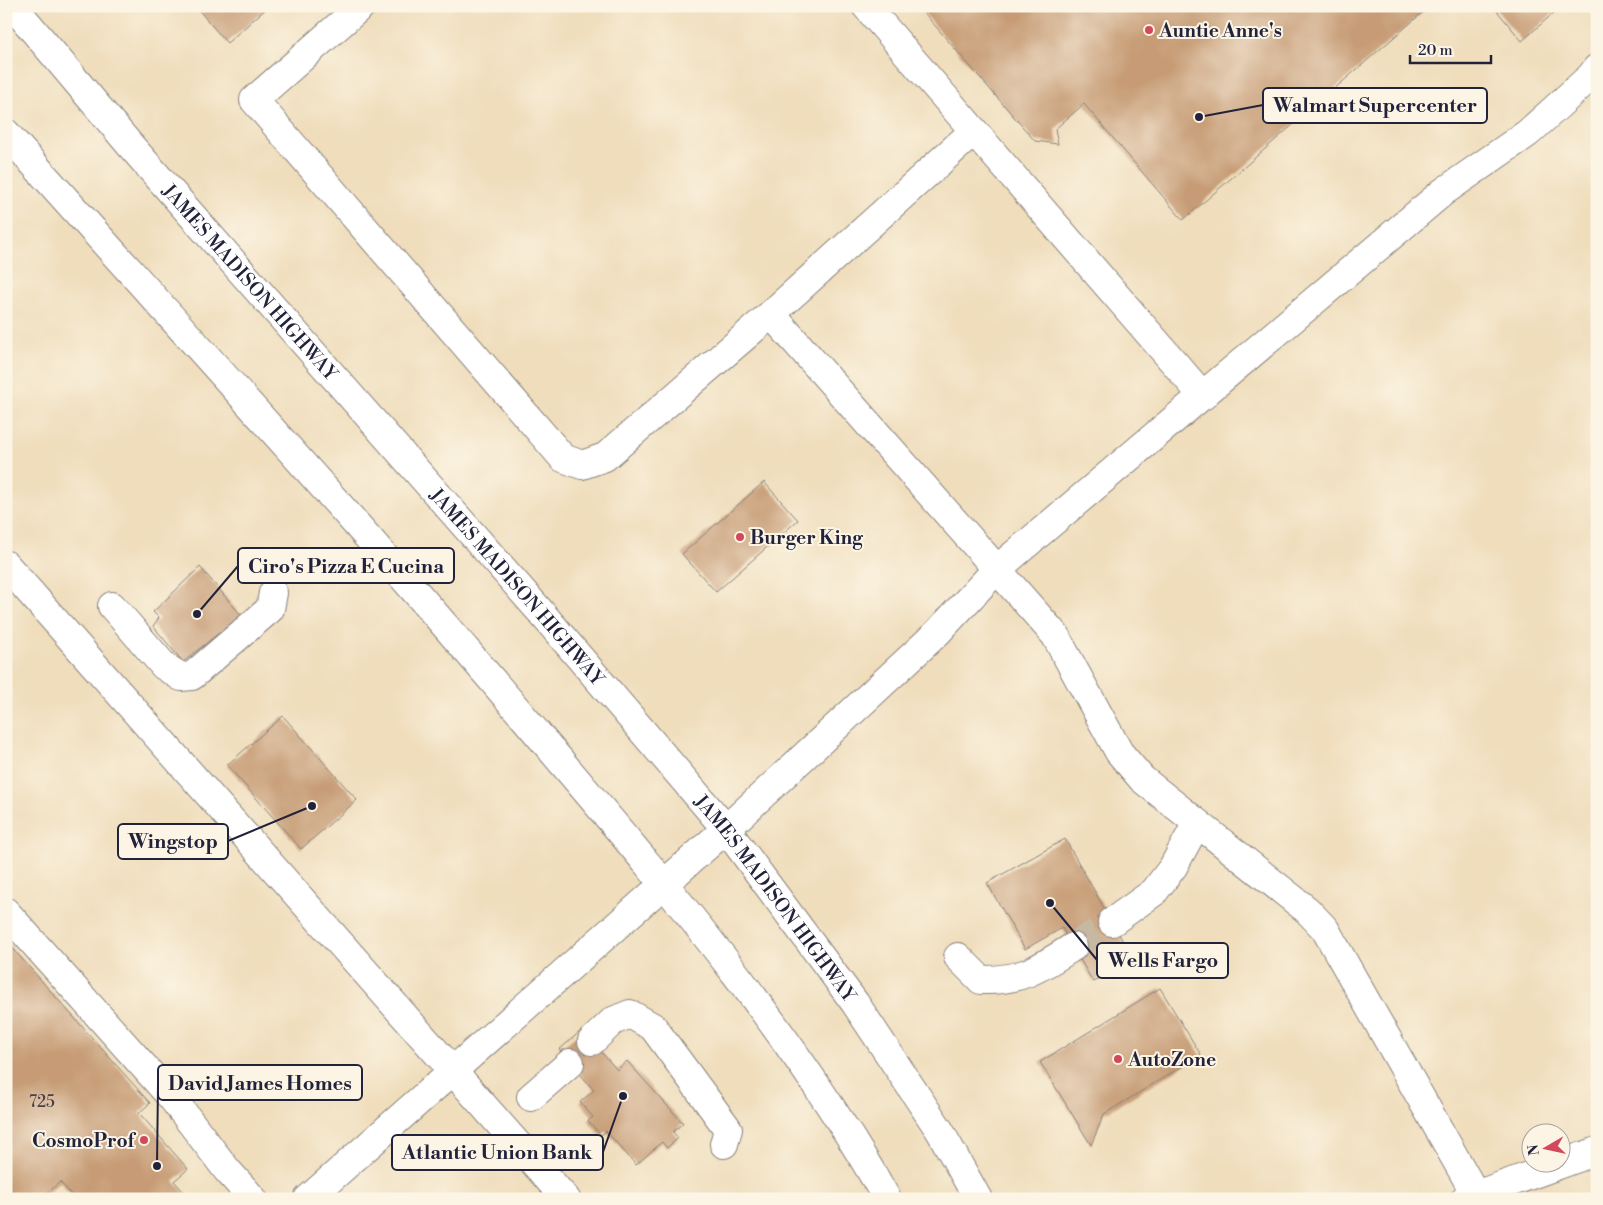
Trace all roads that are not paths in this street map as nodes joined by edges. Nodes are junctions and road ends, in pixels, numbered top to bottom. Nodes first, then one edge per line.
1 (13, 6) edge
2 (361, 6) edge
3 (866, 6) edge
4 (1597, 68) edge
5 (973, 132) junction
6 (6, 134) edge
7 (770, 314) junction
8 (1204, 396) junction
9 (6, 565) edge
10 (996, 570) junction
11 (273, 593) dead end
12 (112, 606) dead end
13 (1197, 823) junction
14 (726, 830) junction
15 (665, 885) junction
16 (6, 912) edge
17 (1112, 922) tunnel mouth
18 (1073, 947) tunnel mouth
19 (958, 957) dead end
20 (592, 1042) dead end
21 (570, 1063) dead end
22 (455, 1070) junction
23 (531, 1098) dead end
24 (724, 1144) dead end
25 (1597, 1151) edge
26 (1471, 1197) edge
27 (253, 1199) edge
28 (308, 1199) edge
29 (566, 1199) edge
30 (887, 1199) edge
31 (978, 1199) edge

1 - 14 main road, JAMES MADISON HIGHWAY
2 - 7 main road
3 - 5 main road
4 - 8 main road
5 - 7 main road
5 - 8 main road
6 - 15 main road
7 - 10 main road
8 - 10 main road
9 - 22 main road
10 - 13 main road
10 - 14 main road
11 - 12 main road
13 - 17 main road
13 - 26 main road
14 - 15 main road
14 - 31 main road, JAMES MADISON HIGHWAY
15 - 22 main road
15 - 30 main road
16 - 27 main road
18 - 19 main road
20 - 24 main road
21 - 23 main road
22 - 28 main road
22 - 29 main road
25 - 26 main road

